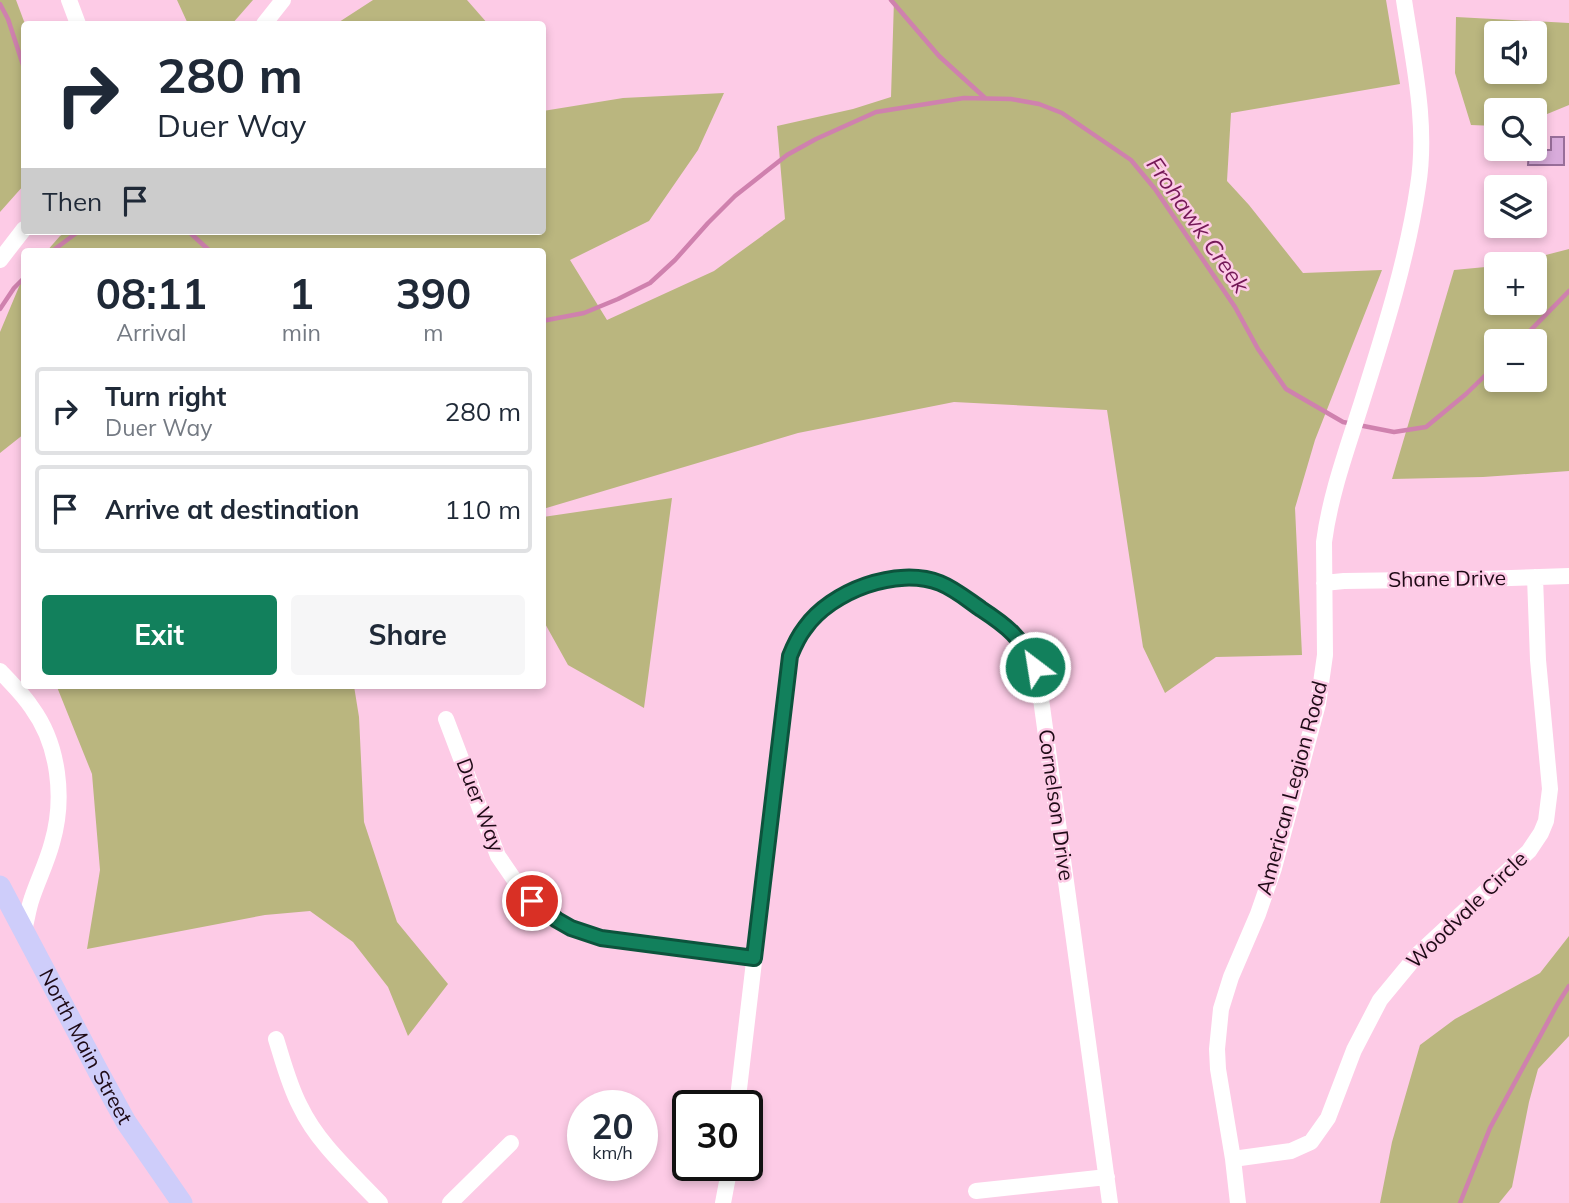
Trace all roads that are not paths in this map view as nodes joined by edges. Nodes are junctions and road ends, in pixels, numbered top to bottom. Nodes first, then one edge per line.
1 (69, 0) edge
2 (283, 0) edge
3 (1404, 0) edge
4 (77, 21) edge
5 (266, 21) edge
6 (21, 233) edge
7 (0, 260) edge
8 (1569, 576) edge
9 (1535, 578) junction
10 (1324, 583) junction
11 (0, 671) edge
12 (446, 719) dead end
13 (0, 886) edge
14 (24, 930) junction
15 (754, 958) junction
16 (276, 1039) dead end
17 (739, 1090) edge
18 (511, 1143) dead end
19 (1233, 1159) junction
20 (1107, 1177) junction
21 (727, 1181) edge
22 (976, 1191) dead end
23 (182, 1203) edge
24 (380, 1203) edge
25 (450, 1203) edge
26 (723, 1203) edge
27 (1110, 1203) edge
28 (1238, 1203) edge

1 - 4 street
2 - 5 street
3 - 10 street, American Legion Road
6 - 7 street
8 - 9 street, Shane Drive
9 - 10 street, Shane Drive
9 - 19 street, Woodvale Circle
10 - 19 street, American Legion Road
11 - 14 street
12 - 15 street, Duer Way
13 - 14 main road, North Main Street
14 - 23 main road, North Main Street
15 - 17 street, Cornelson Drive
15 - 20 street, Cornelson Drive
16 - 24 street
18 - 25 street
19 - 28 street, American Legion Road
20 - 22 street
20 - 27 street, Cornelson Drive
21 - 26 street

